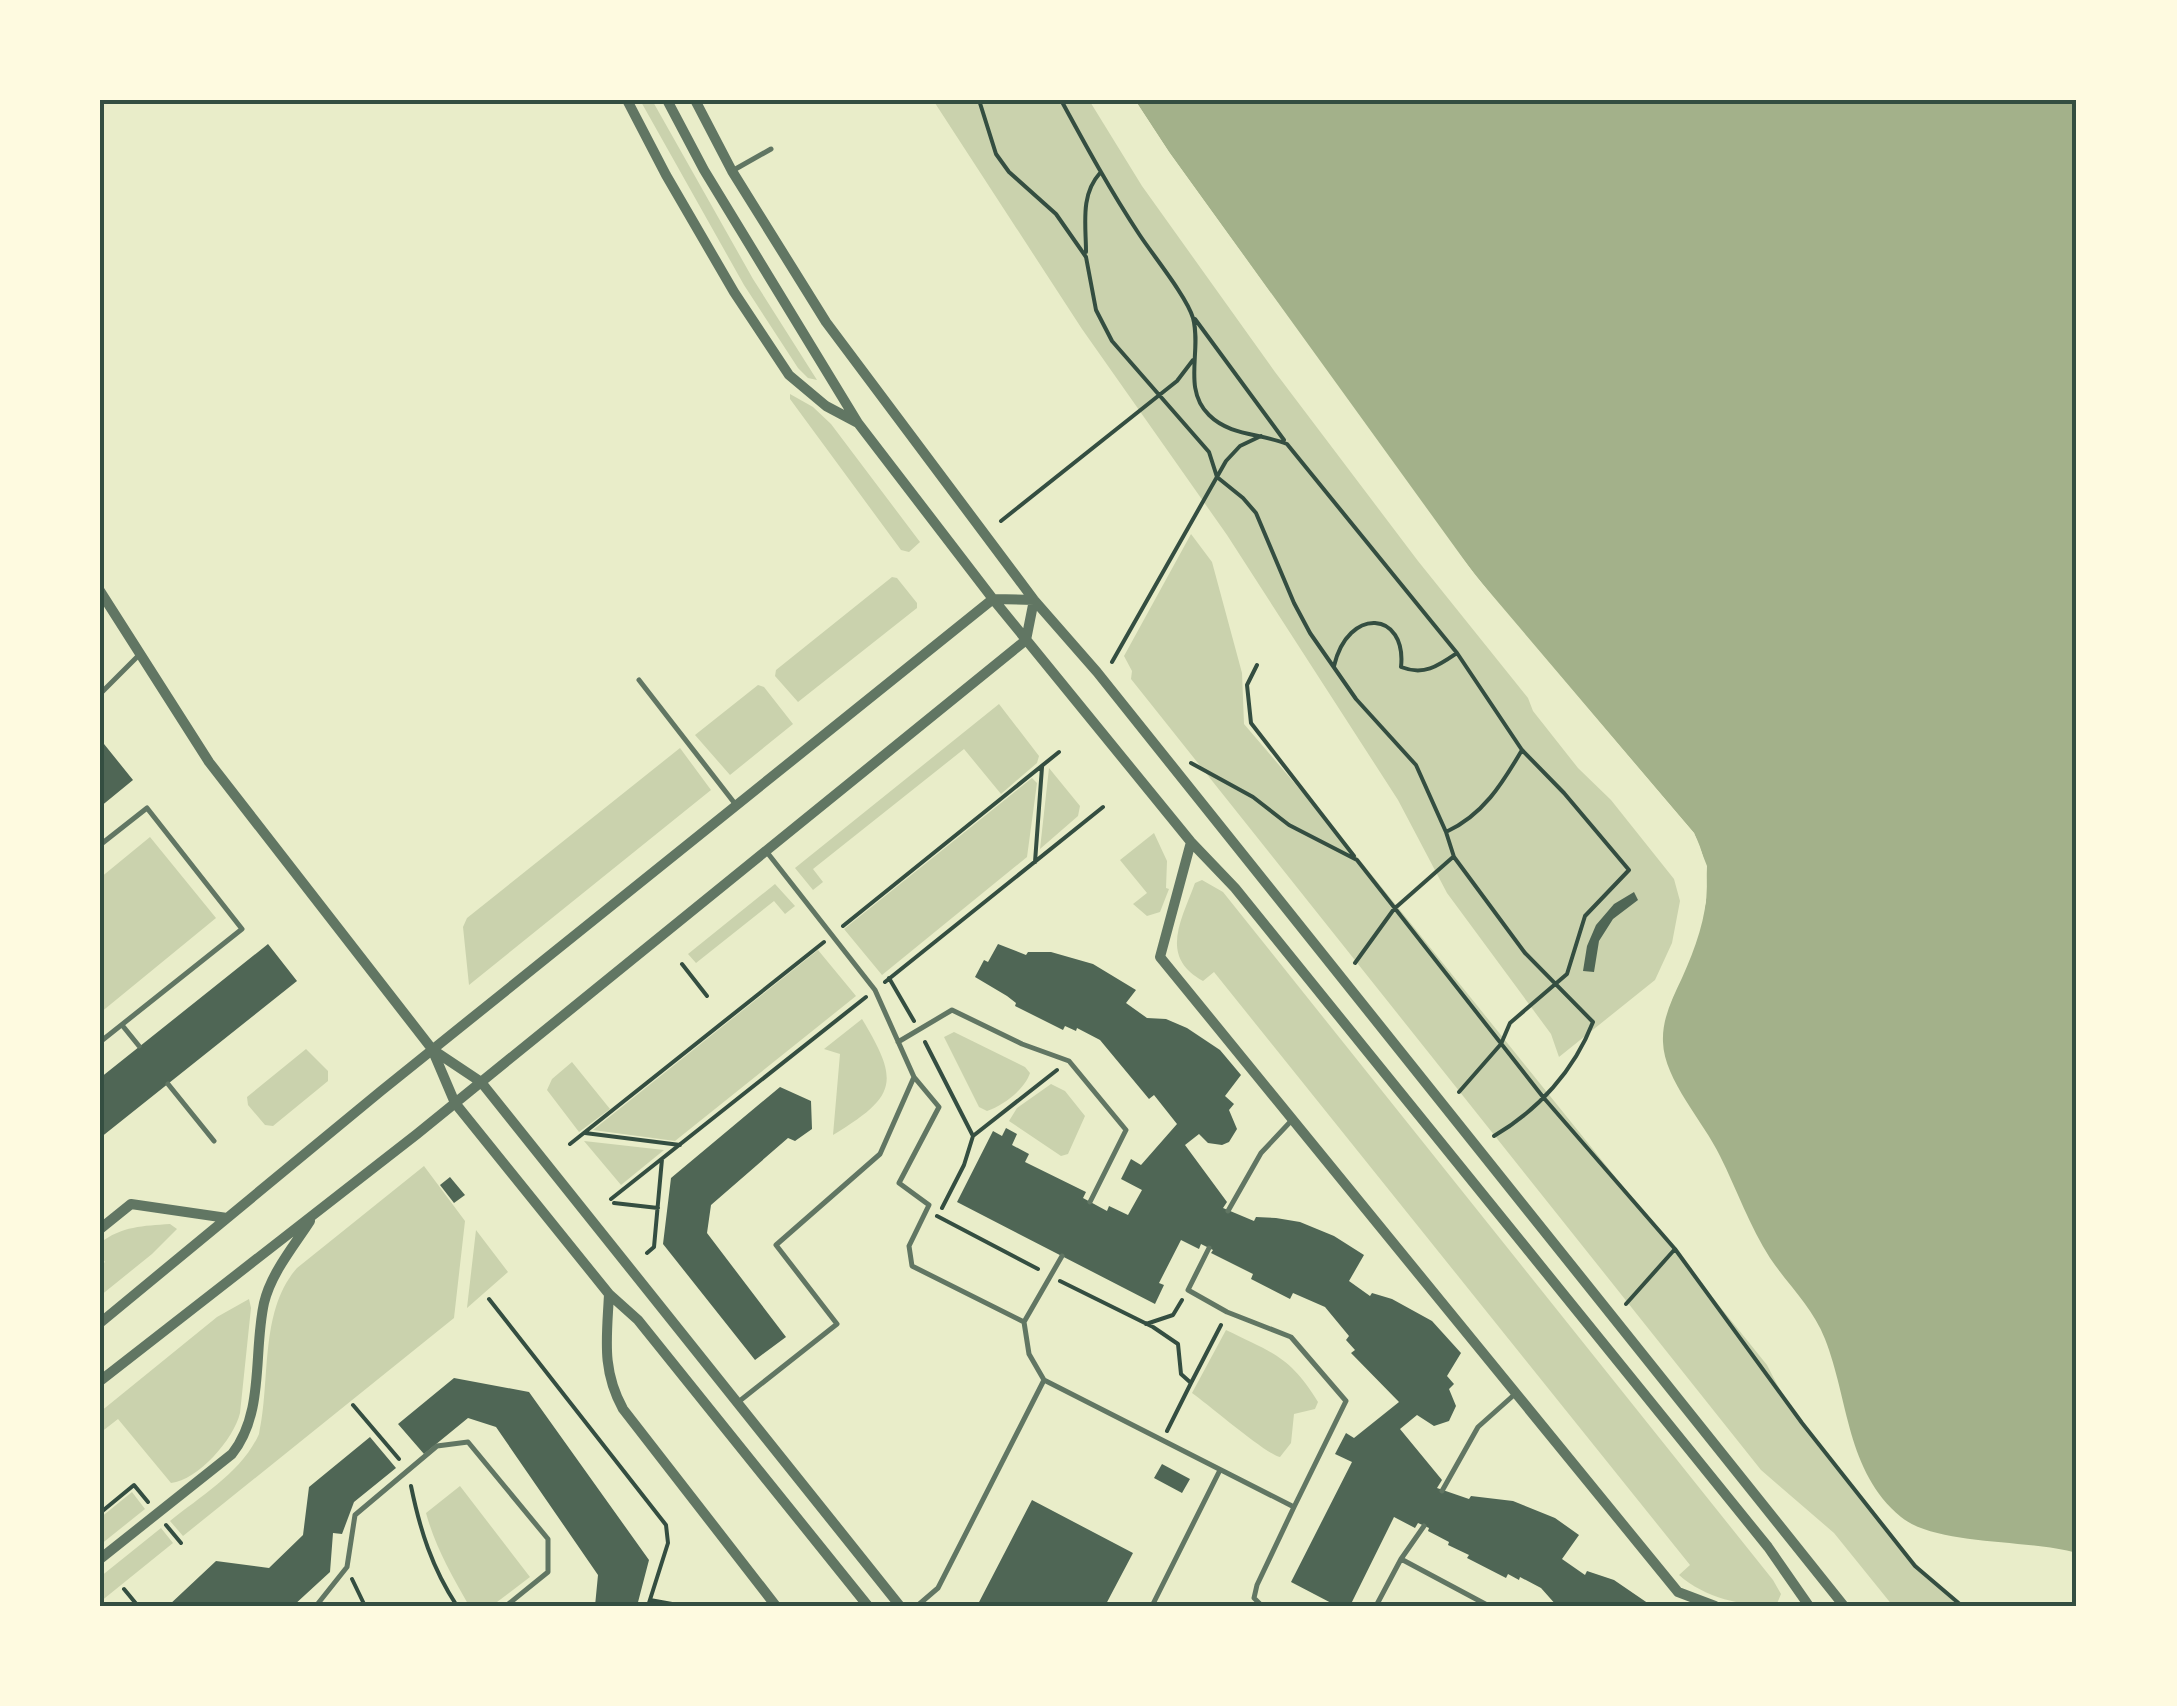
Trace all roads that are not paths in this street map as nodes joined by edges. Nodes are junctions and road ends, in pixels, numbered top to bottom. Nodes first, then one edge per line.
1 (627, 100) edge
2 (666, 100) edge
3 (696, 100) edge
4 (771, 149) dead end
5 (732, 171) junction
6 (858, 423) junction
7 (100, 591) edge
8 (993, 599) junction
9 (1034, 600) junction
10 (1026, 640) junction
11 (140, 654) junction
12 (639, 680) dead end
13 (100, 694) edge
14 (736, 805) junction
15 (1191, 842) junction
16 (100, 845) edge
17 (766, 852) junction
18 (122, 1024) junction
19 (100, 1042) edge
20 (898, 1042) junction
21 (139, 1046) dead end
22 (432, 1049) junction
23 (914, 1077) junction
24 (481, 1082) junction
25 (168, 1084) dead end
26 (455, 1103) junction
27 (1292, 1120) junction
28 (214, 1141) dead end
29 (1090, 1202) dead end
30 (1228, 1211) dead end
31 (313, 1216) junction
32 (227, 1218) junction
33 (100, 1228) edge
34 (1209, 1248) dead end
35 (1062, 1256) dead end
36 (608, 1294) junction
37 (1024, 1322) junction
38 (100, 1323) edge
39 (100, 1380) edge
40 (1044, 1380) junction
41 (1516, 1394) junction
42 (737, 1403) junction
43 (1220, 1470) junction
44 (1442, 1490) dead end
45 (1294, 1507) junction
46 (1424, 1526) dead end
47 (100, 1558) edge
48 (1401, 1559) junction
49 (769, 1604) edge
50 (316, 1606) edge
51 (506, 1606) edge
52 (868, 1606) edge
53 (900, 1606) edge
54 (917, 1606) edge
55 (1152, 1606) edge
56 (1262, 1606) edge
57 (1376, 1606) edge
58 (1489, 1606) edge
59 (1716, 1606) edge
60 (1808, 1606) edge
61 (1844, 1606) edge

1 - 6 street
2 - 6 street
3 - 5 street
4 - 5 lane
5 - 9 street
6 - 8 street
7 - 11 street
8 - 9 street
8 - 10 street
8 - 14 street
9 - 10 street
9 - 61 street
10 - 15 street
10 - 17 street
11 - 13 lane
11 - 22 street
12 - 14 lane
14 - 22 street
15 - 27 street
15 - 60 street
16 - 18 lane
17 - 20 lane
17 - 24 street
18 - 19 lane
18 - 21 lane
20 - 23 lane
20 - 29 lane
22 - 24 street
22 - 26 street
22 - 32 street
23 - 37 lane
23 - 42 lane
24 - 26 street
24 - 42 street
25 - 28 lane
26 - 31 street
26 - 36 street
27 - 30 lane
27 - 41 street
31 - 39 street
31 - 47 street
32 - 33 street
32 - 38 street
34 - 45 lane
35 - 37 lane
36 - 49 street
36 - 52 street
37 - 40 lane
40 - 43 lane
40 - 54 lane
41 - 44 lane
41 - 59 street
42 - 53 street
43 - 45 lane
43 - 55 lane
45 - 56 lane
46 - 48 lane
48 - 57 lane
48 - 58 lane
50 - 51 lane

